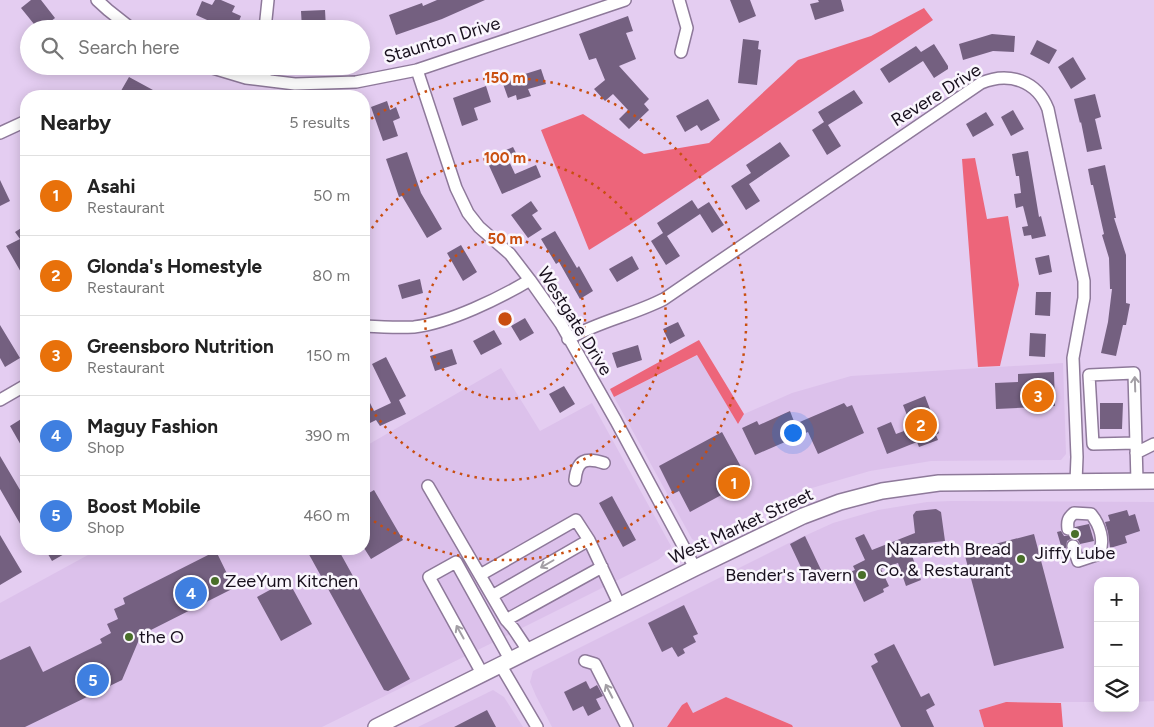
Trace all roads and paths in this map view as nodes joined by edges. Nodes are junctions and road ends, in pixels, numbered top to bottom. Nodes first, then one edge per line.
1 (97, 0) edge
2 (268, 0) edge
3 (625, 0) edge
4 (679, 0) edge
5 (121, 20) edge
6 (266, 20) edge
7 (681, 52) dead end
8 (417, 70) junction
9 (236, 75) edge
10 (265, 75) edge
11 (265, 79) junction
12 (20, 124) edge
13 (0, 133) edge
14 (530, 280) junction
15 (370, 326) edge
16 (568, 338) junction
17 (20, 388) edge
18 (1, 397) edge
19 (1136, 443) junction
20 (1154, 444) edge
21 (604, 463) dead end
22 (575, 480) dead end
23 (1154, 480) edge
24 (1137, 481) junction
25 (1076, 482) junction
26 (428, 486) dead end
27 (1068, 529) dead end
28 (589, 540) junction
29 (1073, 546) dead end
30 (602, 567) junction
31 (695, 568) junction
32 (480, 575) junction
33 (492, 596) junction
34 (620, 606) junction
35 (506, 620) junction
36 (529, 652) junction
37 (586, 661) dead end
38 (506, 663) junction
39 (483, 675) junction
40 (376, 727) edge
41 (537, 727) edge
42 (627, 727) edge

1 - 5 street
2 - 6 street
3 - 8 street, Staunton Drive
4 - 7 street
8 - 11 street, Staunton Drive
8 - 14 street, Westgate Drive
9 - 11 street, Staunton Drive
10 - 11 street
12 - 13 street
14 - 15 street
14 - 16 street, Westgate Drive
16 - 25 street, Revere Drive
16 - 31 street, Westgate Drive
17 - 18 street
19 -> 19 street
19 - 20 street
19 - 24 street
21 - 22 street
23 - 24 main road, West Market Street
24 - 25 main road, West Market Street
25 - 31 main road, West Market Street
26 - 32 street
27 - 29 street
28 - 30 street
28 - 32 street
28 -> 33 street
30 - 34 street
30 - 35 street
31 - 34 main road, West Market Street
32 - 33 street
33 - 35 street
34 - 36 main road, West Market Street
35 - 36 street
36 - 38 main road, West Market Street
42 -> 37 street
38 - 39 main road, West Market Street
39 -> 38 street
38 - 41 street
39 - 40 main road, West Market Street

